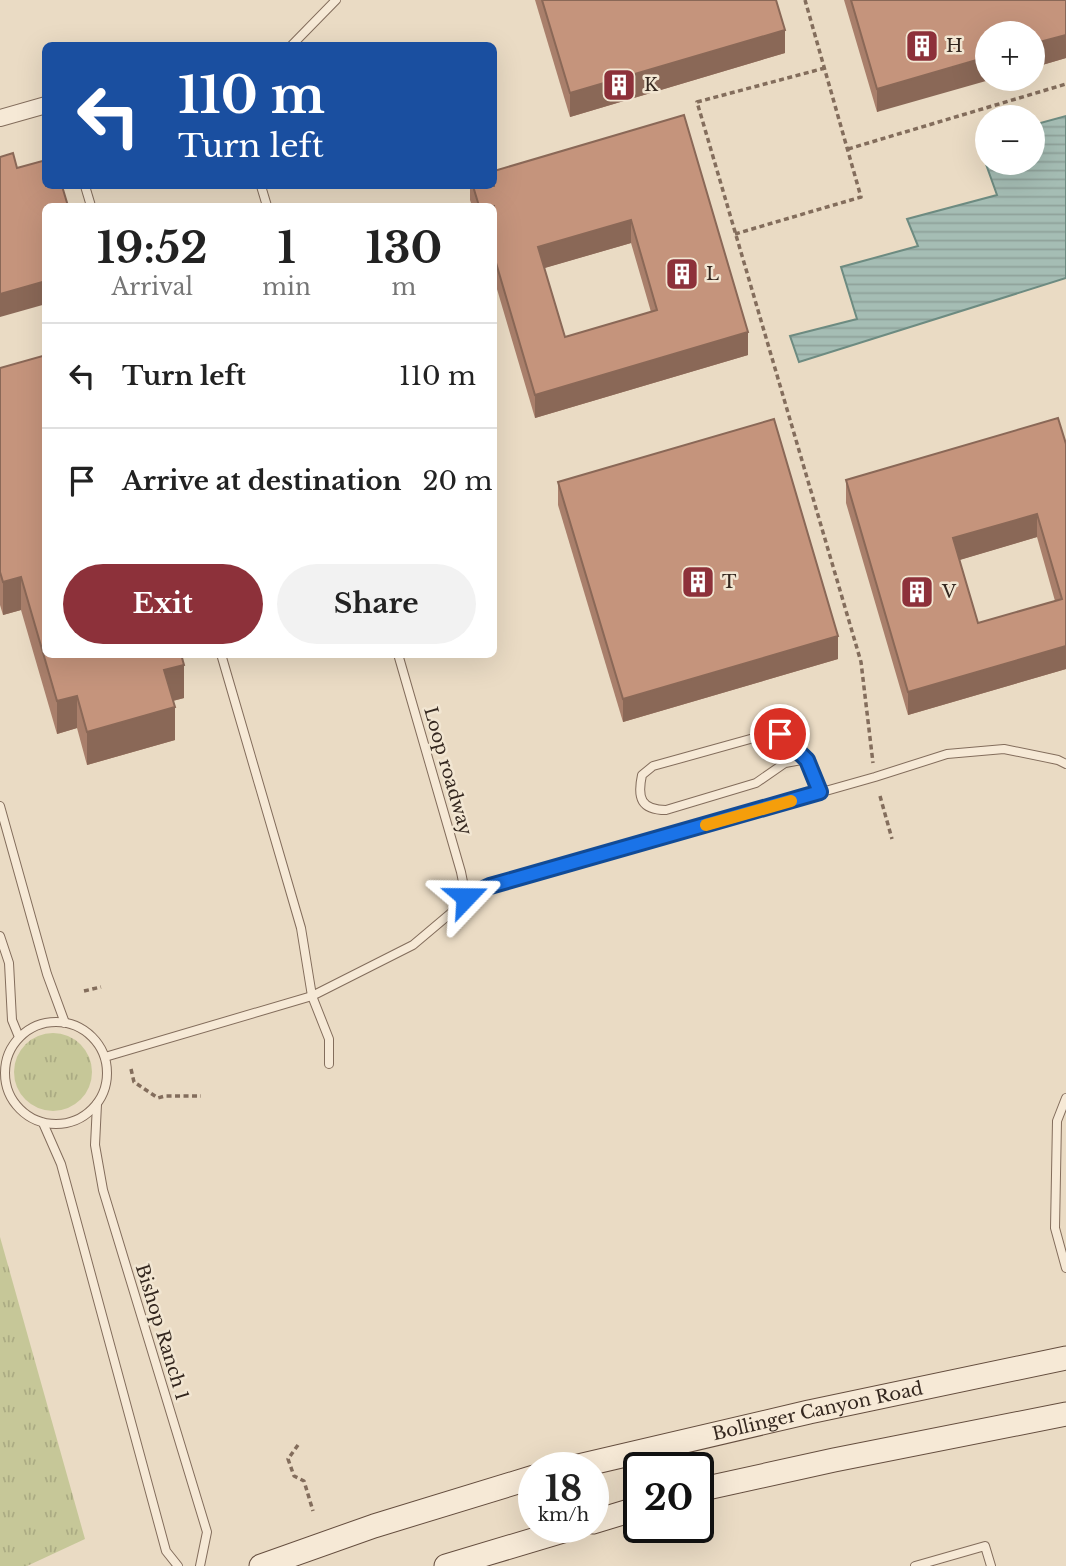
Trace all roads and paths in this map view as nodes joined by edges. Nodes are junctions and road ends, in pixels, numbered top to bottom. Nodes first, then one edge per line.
1 (336, 0) edge
2 (805, 0) edge
3 (295, 42) edge
4 (825, 68) junction
5 (1066, 84) edge
6 (42, 106) edge
7 (0, 118) edge
8 (848, 149) junction
9 (736, 234) junction
10 (222, 658) edge
11 (399, 658) edge
12 (807, 760) junction
13 (873, 763) dead end
14 (1066, 764) edge
15 (820, 792) junction
16 (880, 796) dead end
17 (0, 806) edge
18 (891, 839) dead end
19 (466, 897) junction
20 (0, 936) edge
21 (101, 987) dead end
22 (84, 991) dead end
23 (312, 996) junction
24 (65, 1023) junction
25 (19, 1037) junction
26 (105, 1057) junction
27 (329, 1064) dead end
28 (131, 1069) dead end
29 (3, 1089) edge
30 (201, 1096) dead end
31 (1066, 1098) edge
32 (97, 1104) junction
33 (43, 1124) junction
34 (1066, 1268) edge
35 (1066, 1358) edge
36 (1066, 1414) edge
37 (299, 1445) dead end
38 (609, 1459) edge
39 (518, 1482) edge
40 (714, 1486) edge
41 (313, 1511) dead end
42 (523, 1543) edge
43 (178, 1566) edge
44 (200, 1566) edge
45 (261, 1566) edge
46 (446, 1566) edge
47 (915, 1566) edge
48 (991, 1566) edge

1 - 3 lane
2 - 4 path
4 - 8 path
4 - 9 path
5 - 8 path
6 - 7 street
8 - 9 path
9 - 13 path
10 - 23 lane
11 - 19 lane, Loop roadway
12 - 12 lane
12 - 15 lane
14 - 15 lane
15 - 19 lane
16 - 18 path
17 - 24 lane
19 - 23 lane
20 - 25 lane
21 - 22 path
23 - 26 lane
23 - 27 lane
24 - 25 lane
24 - 26 lane
25 - 29 lane
26 - 32 lane
28 - 30 path
29 - 33 lane
31 - 34 lane
32 - 33 lane
32 - 44 lane, Bishop Ranch 1
33 - 43 lane
35 - 38 main road, Bollinger Canyon Road
36 - 40 main road
37 - 41 path
39 - 45 main road
42 - 46 main road
47 - 48 lane

